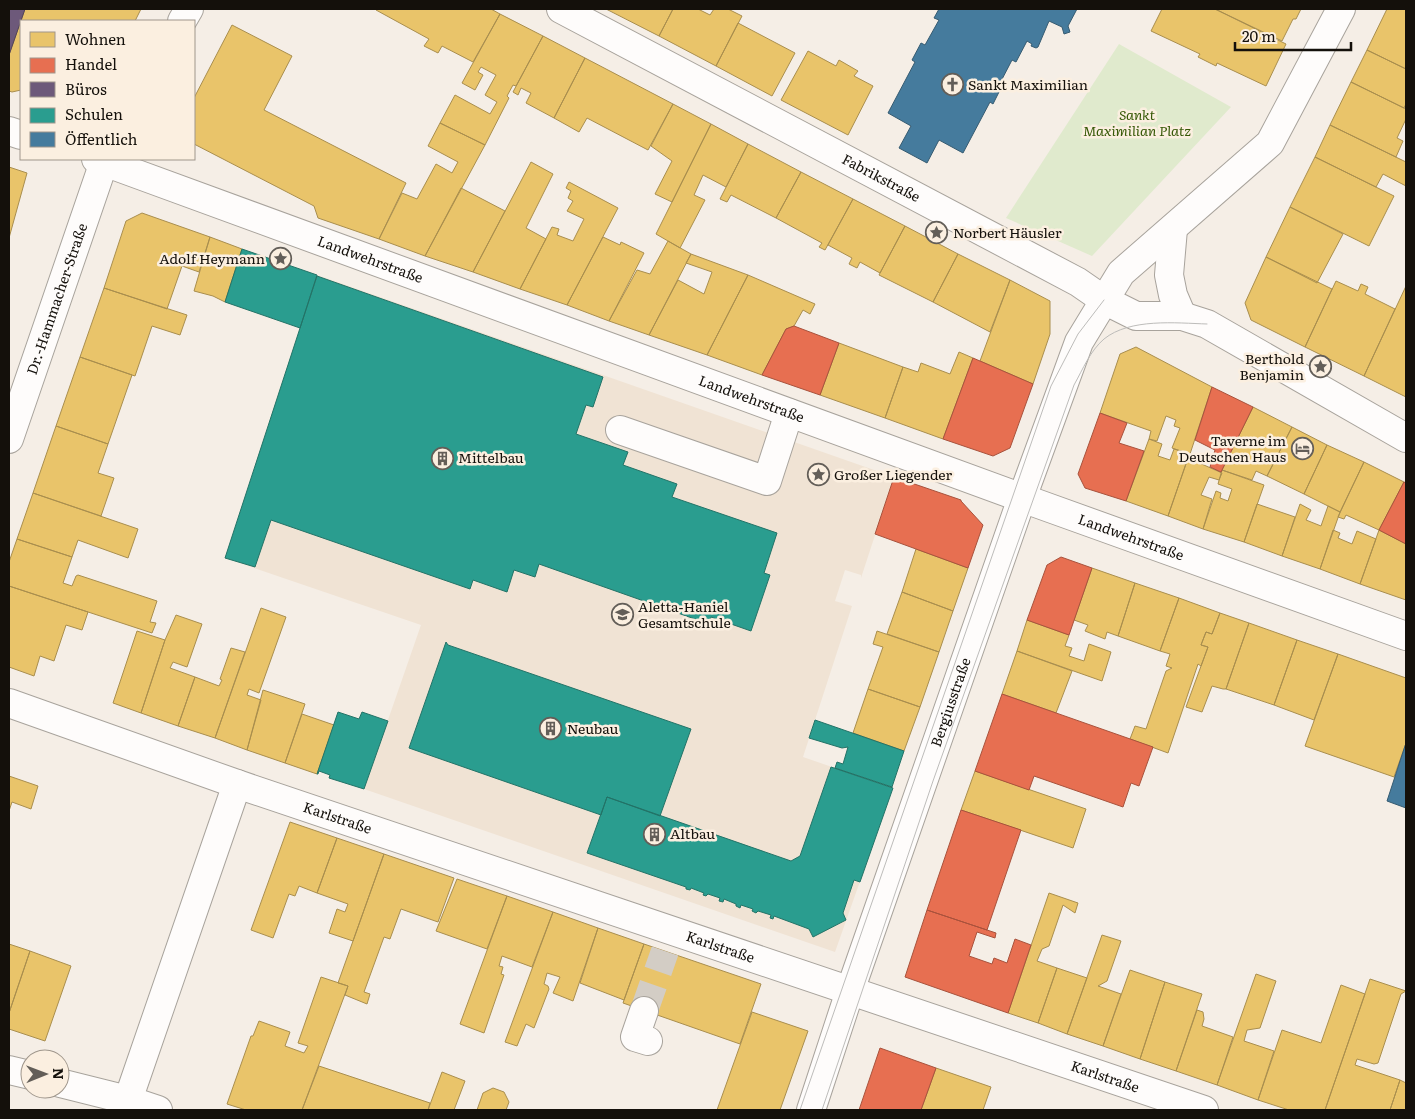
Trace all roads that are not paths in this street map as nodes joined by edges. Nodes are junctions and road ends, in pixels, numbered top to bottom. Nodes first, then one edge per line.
1 (189, 9) edge
2 (561, 9) edge
3 (1341, 9) edge
4 (183, 20) edge
5 (101, 160) edge
6 (1173, 229) junction
7 (1104, 300) junction
8 (1194, 320) junction
9 (790, 413) junction
10 (620, 430) dead end
11 (1406, 438) edge
12 (9, 439) edge
13 (1022, 498) junction
14 (1406, 636) edge
15 (9, 703) edge
16 (237, 784) junction
17 (850, 991) junction
18 (644, 1011) tunnel mouth
19 (648, 1041) dead end
20 (70, 1086) edge
21 (128, 1100) junction
22 (158, 1110) edge
23 (811, 1110) edge
24 (1204, 1110) edge

1 - 4 street
2 - 7 street, Fabrikstraße
3 - 6 street, Bergiusstraße
5 - 9 street, Landwehrstraße
5 - 12 street, Dr.-Hammacher-Straße
6 - 7 street, Bergiusstraße
6 - 8 street
7 - 8 street, Fabrikstraße
7 - 13 street, Bergiusstraße
8 - 11 street
9 - 10 street
9 - 13 street, Landwehrstraße
13 - 14 street, Landwehrstraße
13 - 17 street, Bergiusstraße
15 - 16 street, Karlstraße
16 - 17 street, Karlstraße
16 - 21 street
17 - 23 street, Bergiusstraße
17 - 24 street, Karlstraße
18 - 19 street
20 - 21 street
21 - 22 street

